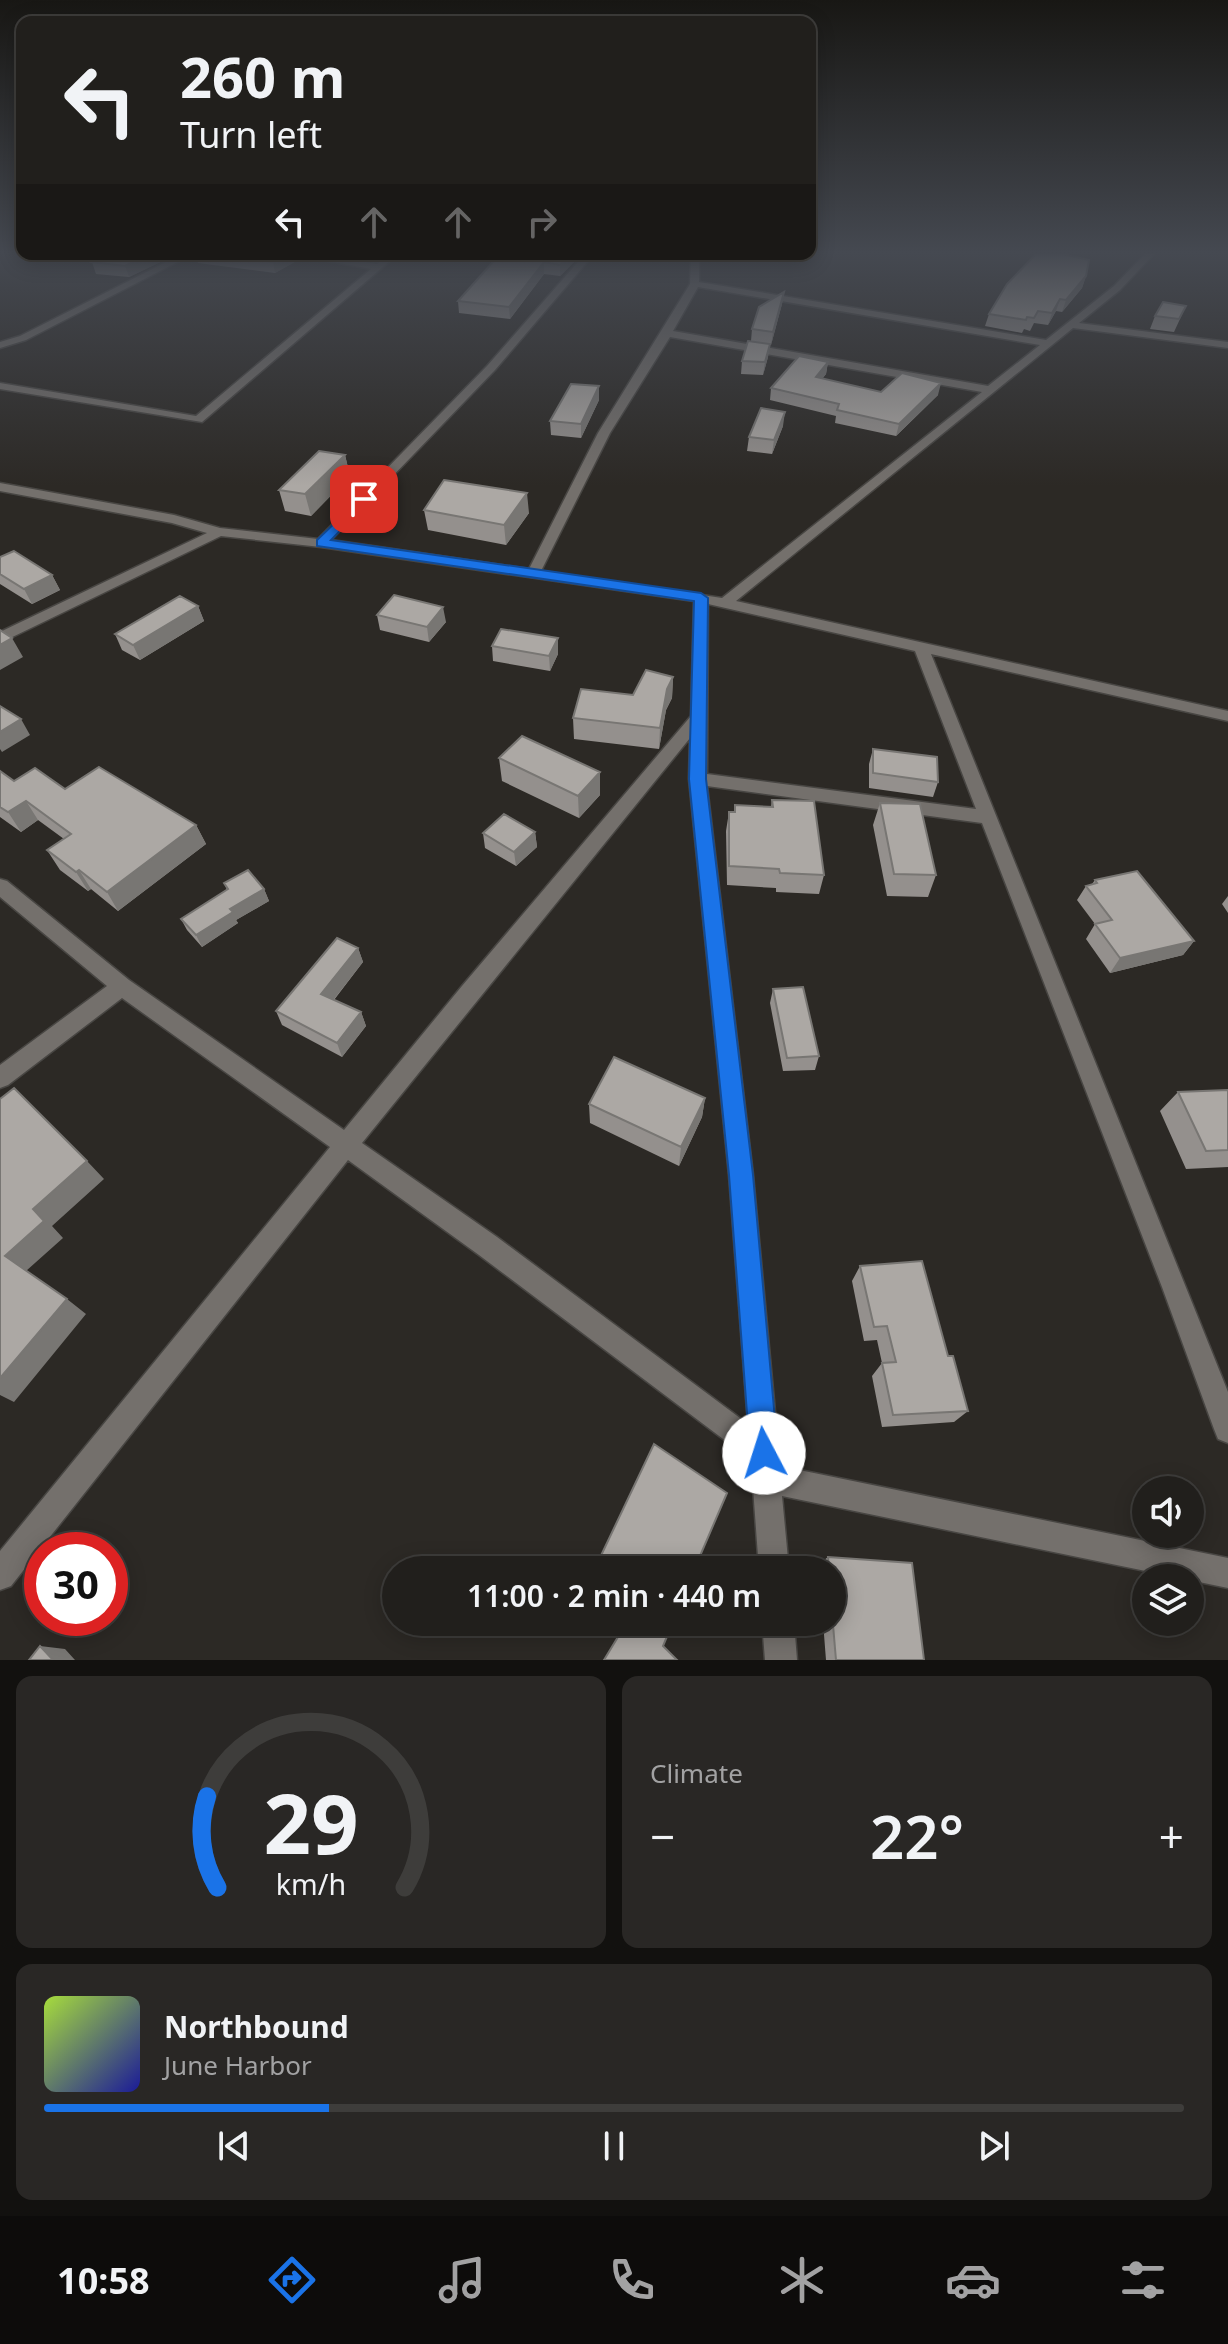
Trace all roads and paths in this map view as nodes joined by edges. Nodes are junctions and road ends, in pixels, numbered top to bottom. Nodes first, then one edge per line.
1 (36, 331) edge
2 (302, 331) edge
3 (523, 331) edge
4 (977, 331) edge
5 (1061, 331) edge
6 (1120, 331) edge
7 (666, 333) joint
8 (1046, 343) junction
9 (0, 345) edge
10 (1228, 345) edge
11 (0, 386) edge
12 (991, 390) junction
13 (0, 487) edge
14 (219, 532) junction
15 (321, 543) junction
16 (534, 572) junction
17 (701, 598) junction
18 (724, 604) junction
19 (0, 638) edge
20 (921, 647) junction
21 (1227, 714) edge
22 (697, 719) junction
23 (698, 779) junction
24 (988, 817) junction
25 (0, 886) edge
26 (122, 986) junction
27 (0, 1078) edge
28 (347, 1144) junction
29 (1228, 1429) edge
30 (765, 1466) junction
31 (773, 1556) edge
32 (1228, 1573) edge
33 (0, 1575) edge
34 (779, 1636) edge
35 (781, 1660) edge

1 - 9 street
2 - 11 street
3 - 15 street
4 - 8 street
5 - 8 street
6 - 10 street
7 - 12 street
7 - 16 street
8 - 12 street
12 - 18 street
13 - 14 street
14 - 15 street
14 - 19 street
15 - 16 street
16 - 17 street
17 - 18 street
17 - 22 street
18 - 20 street
20 - 21 street
20 - 24 street
22 - 23 street
22 - 28 street
23 - 24 street
23 - 30 street
24 - 29 street
25 - 26 street
26 - 27 street
26 - 28 street
28 - 30 street
28 - 33 street
30 - 31 street
30 - 32 street
34 - 35 street

